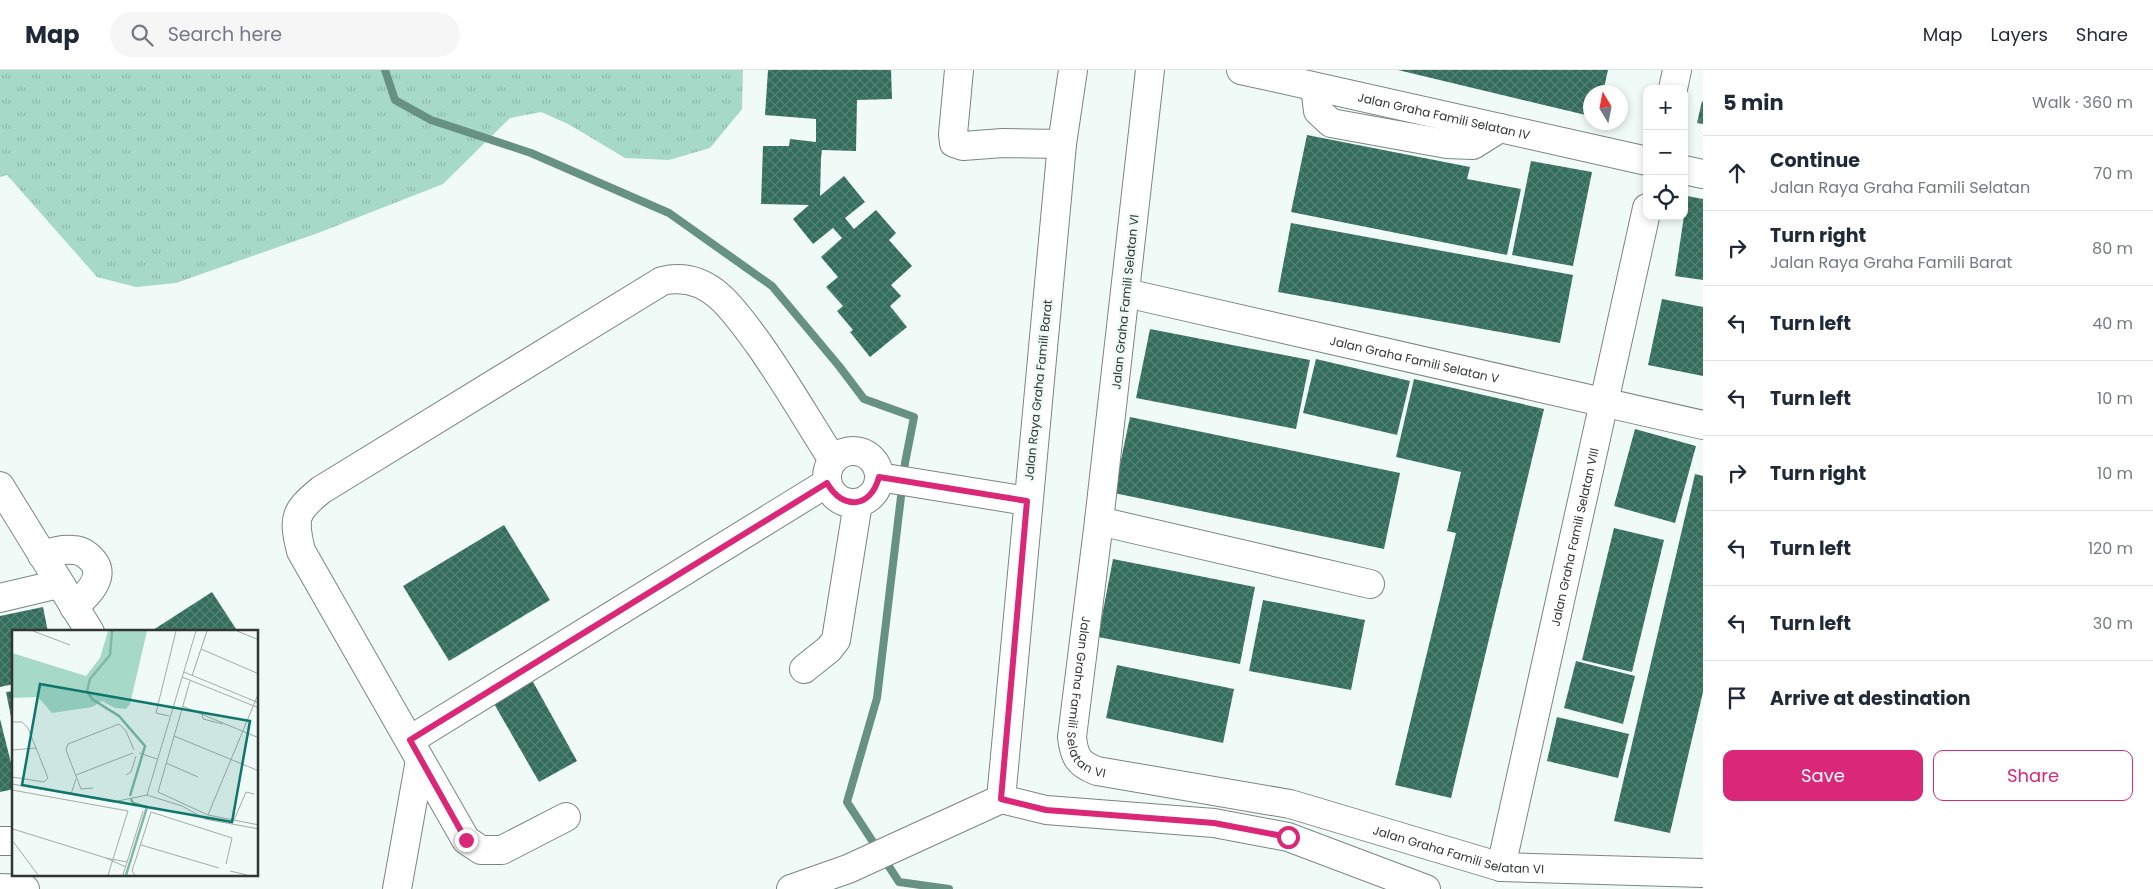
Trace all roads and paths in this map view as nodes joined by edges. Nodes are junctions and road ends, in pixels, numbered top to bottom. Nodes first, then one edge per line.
1 (959, 70) edge
2 (1073, 70) edge
3 (1150, 70) edge
4 (1241, 70) edge
5 (1677, 70) edge
6 (1674, 85) edge
7 (1062, 144) junction
8 (1643, 160) edge
9 (1688, 171) edge
10 (1703, 174) edge
11 (1644, 220) edge
12 (1126, 293) junction
13 (1604, 402) junction
14 (1703, 425) edge
15 (830, 472) junction
16 (883, 477) junction
17 (0, 486) edge
18 (1027, 501) junction
19 (858, 502) junction
20 (1099, 521) junction
21 (42, 555) junction
22 (60, 584) junction
23 (1370, 584) dead end
24 (0, 598) edge
25 (74, 607) junction
26 (89, 630) edge
27 (804, 670) dead end
28 (415, 750) junction
29 (1001, 799) junction
30 (566, 817) dead end
31 (1501, 867) junction
32 (1703, 873) edge
33 (0, 888) edge
34 (25, 889) edge
35 (397, 889) edge
36 (791, 889) edge
37 (1426, 889) edge

1 - 7 street
2 - 7 street, Jalan Raya Graha Famili Barat
3 - 12 street, Jalan Graha Famili Selatan VI
4 - 8 street, Jalan Graha Famili Selatan IV
5 - 6 street
7 - 18 street, Jalan Raya Graha Famili Barat
9 - 10 street
11 - 13 street, Jalan Graha Famili Selatan VIII
12 - 13 street, Jalan Graha Famili Selatan V
12 - 20 street, Jalan Graha Famili Selatan VI
13 - 14 street, Jalan Graha Famili Selatan V
13 - 31 street, Jalan Graha Famili Selatan VIII
15 - 16 street
15 - 19 street
15 - 28 street
15 - 28 street
16 - 18 street
16 - 19 street
17 - 21 street
18 - 29 street, Jalan Raya Graha Famili Barat
19 - 27 street
20 - 23 street
20 - 31 street, Jalan Graha Famili Selatan VI
21 - 22 street
21 - 25 street
22 - 24 street
22 - 25 street
25 - 26 street
28 - 30 street
28 - 35 street
29 - 36 street
29 - 37 street
31 - 32 street, Jalan Graha Famili Selatan VI
33 - 34 street

